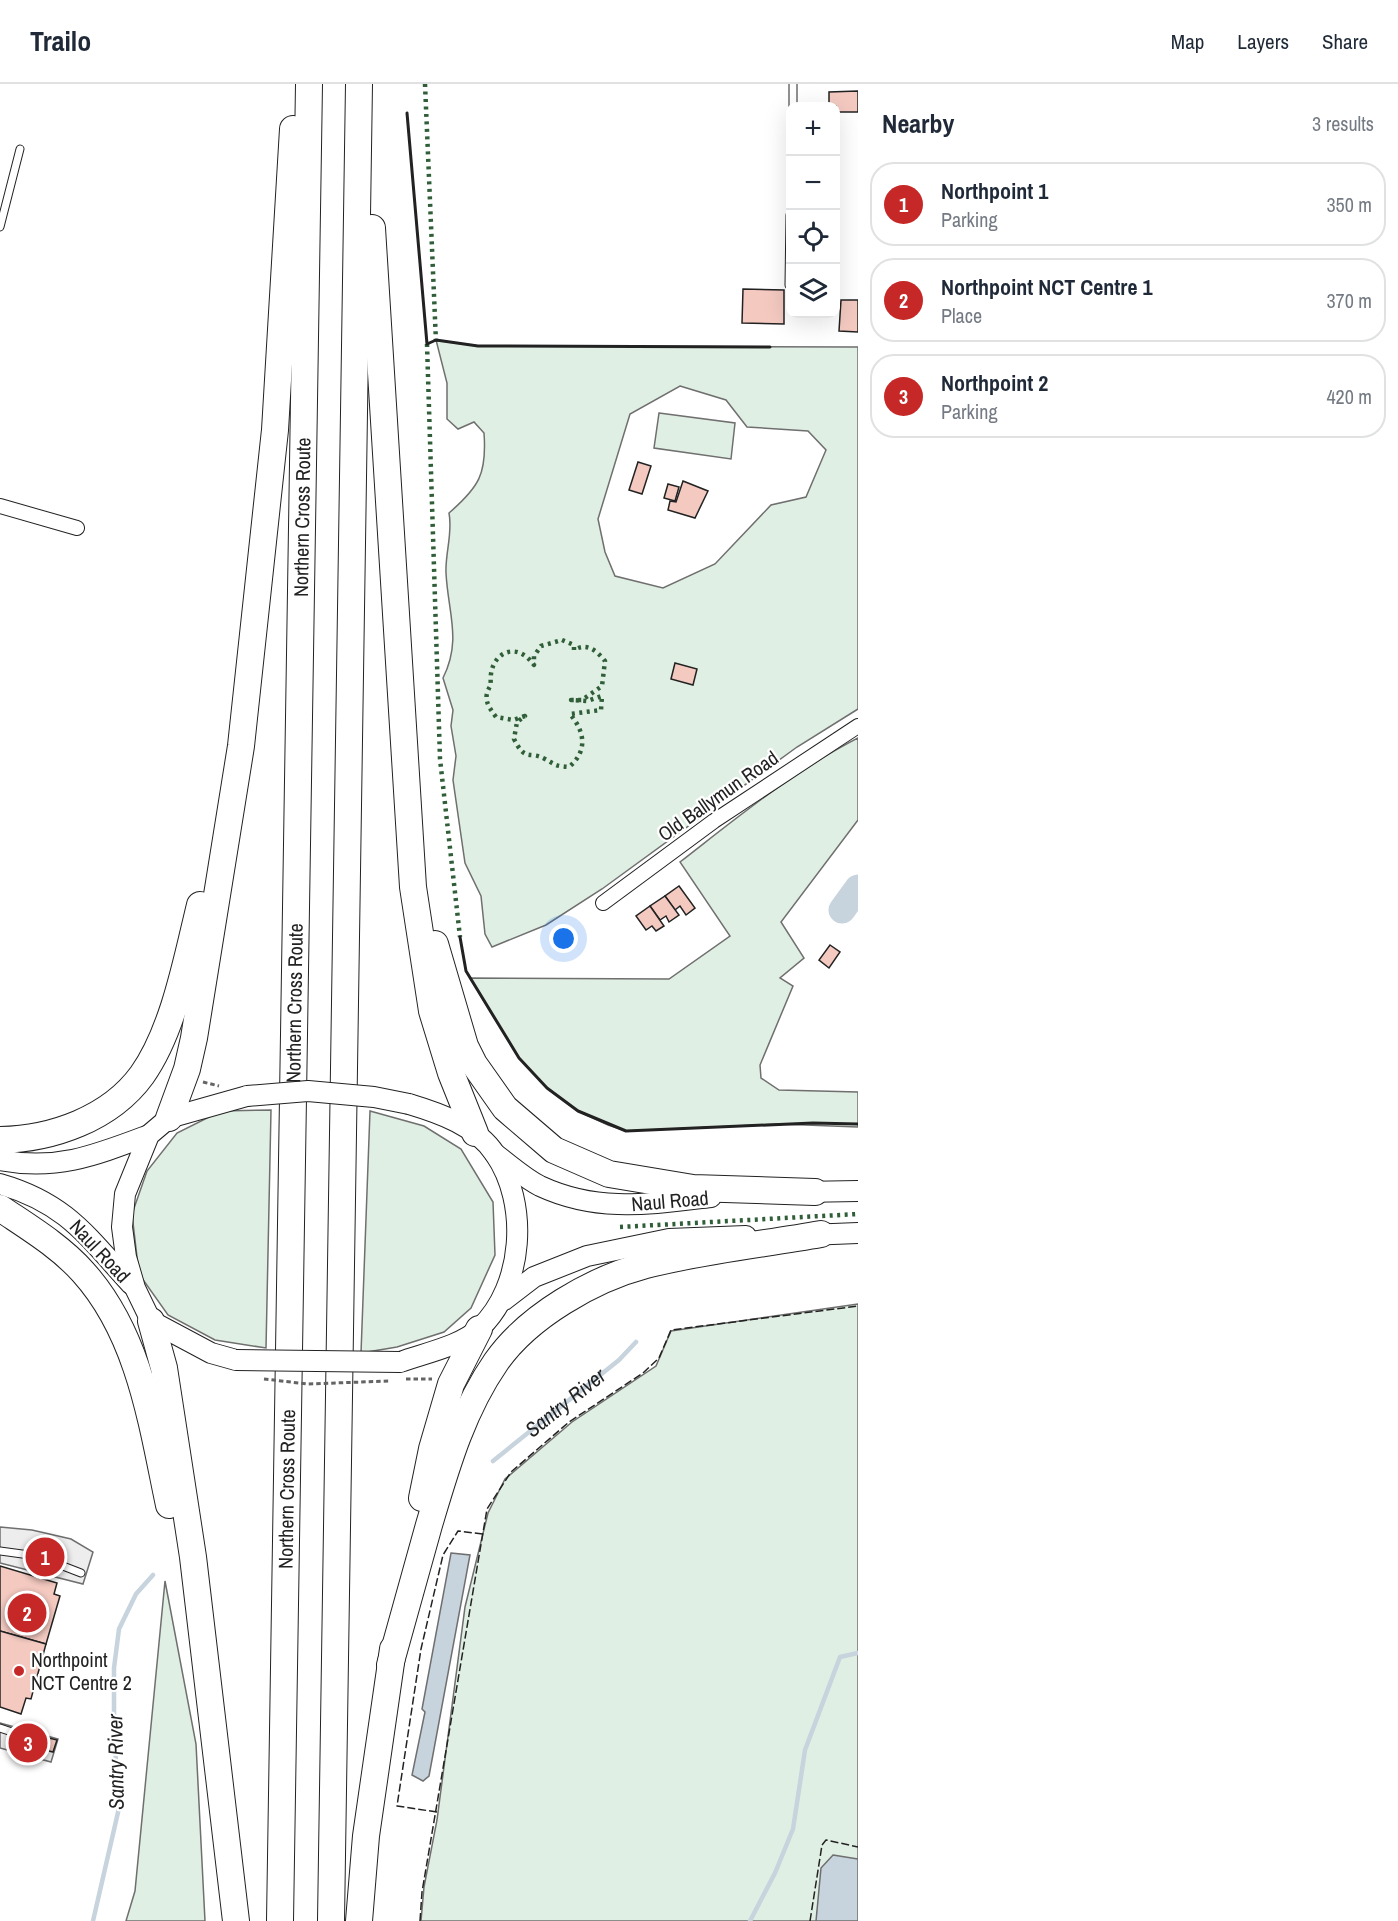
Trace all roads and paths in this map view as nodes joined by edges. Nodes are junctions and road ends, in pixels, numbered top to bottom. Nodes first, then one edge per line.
1 (296, 84) edge
2 (309, 84) edge
3 (361, 84) edge
4 (793, 84) edge
5 (793, 102) edge
6 (20, 149) dead end
7 (0, 226) edge
8 (0, 506) edge
9 (77, 528) dead end
10 (858, 726) edge
11 (241, 746) junction
12 (406, 779) junction
13 (603, 903) dead end
14 (168, 1118) junction
15 (475, 1133) junction
16 (149, 1135) junction
17 (0, 1140) edge
18 (495, 1154) junction
19 (0, 1160) edge
20 (0, 1184) edge
21 (858, 1191) edge
22 (815, 1192) junction
23 (0, 1208) edge
24 (858, 1233) edge
25 (821, 1234) junction
26 (135, 1288) junction
27 (499, 1304) junction
28 (151, 1321) junction
29 (479, 1329) junction
30 (400, 1371) junction
31 (255, 1377) dead end
32 (451, 1384) junction
33 (0, 1551) edge
34 (81, 1573) dead end
35 (390, 1665) junction
36 (215, 1727) junction
37 (0, 1728) edge
38 (24, 1736) dead end
39 (236, 1921) edge
40 (280, 1921) edge
41 (331, 1921) edge
42 (359, 1921) edge

1 - 11 highway
2 - 40 highway, Northern Cross Route
3 - 12 highway
3 - 41 highway
4 - 5 lane
6 - 7 lane
8 - 9 street
10 - 13 street, Old Ballymun Road
11 - 14 highway
11 - 17 highway
12 - 15 highway
12 - 22 highway
14 - 15 main road, bridge
14 - 16 main road
15 - 18 main road
16 - 19 main road
16 - 26 main road
18 - 22 main road, Naul Road
18 - 27 main road
20 - 26 main road, Naul Road
21 - 22 main road, Naul Road
23 - 36 highway
24 - 25 main road, Naul Road
25 - 27 main road, Naul Road
25 - 35 highway
26 - 28 main road
27 - 29 main road
28 - 30 main road, bridge
28 - 36 highway
29 - 30 main road
29 - 32 highway
30 - 31 path, bridge
30 - 32 path
32 - 35 highway
33 - 34 lane
35 - 42 highway
36 - 39 highway
37 - 38 lane

